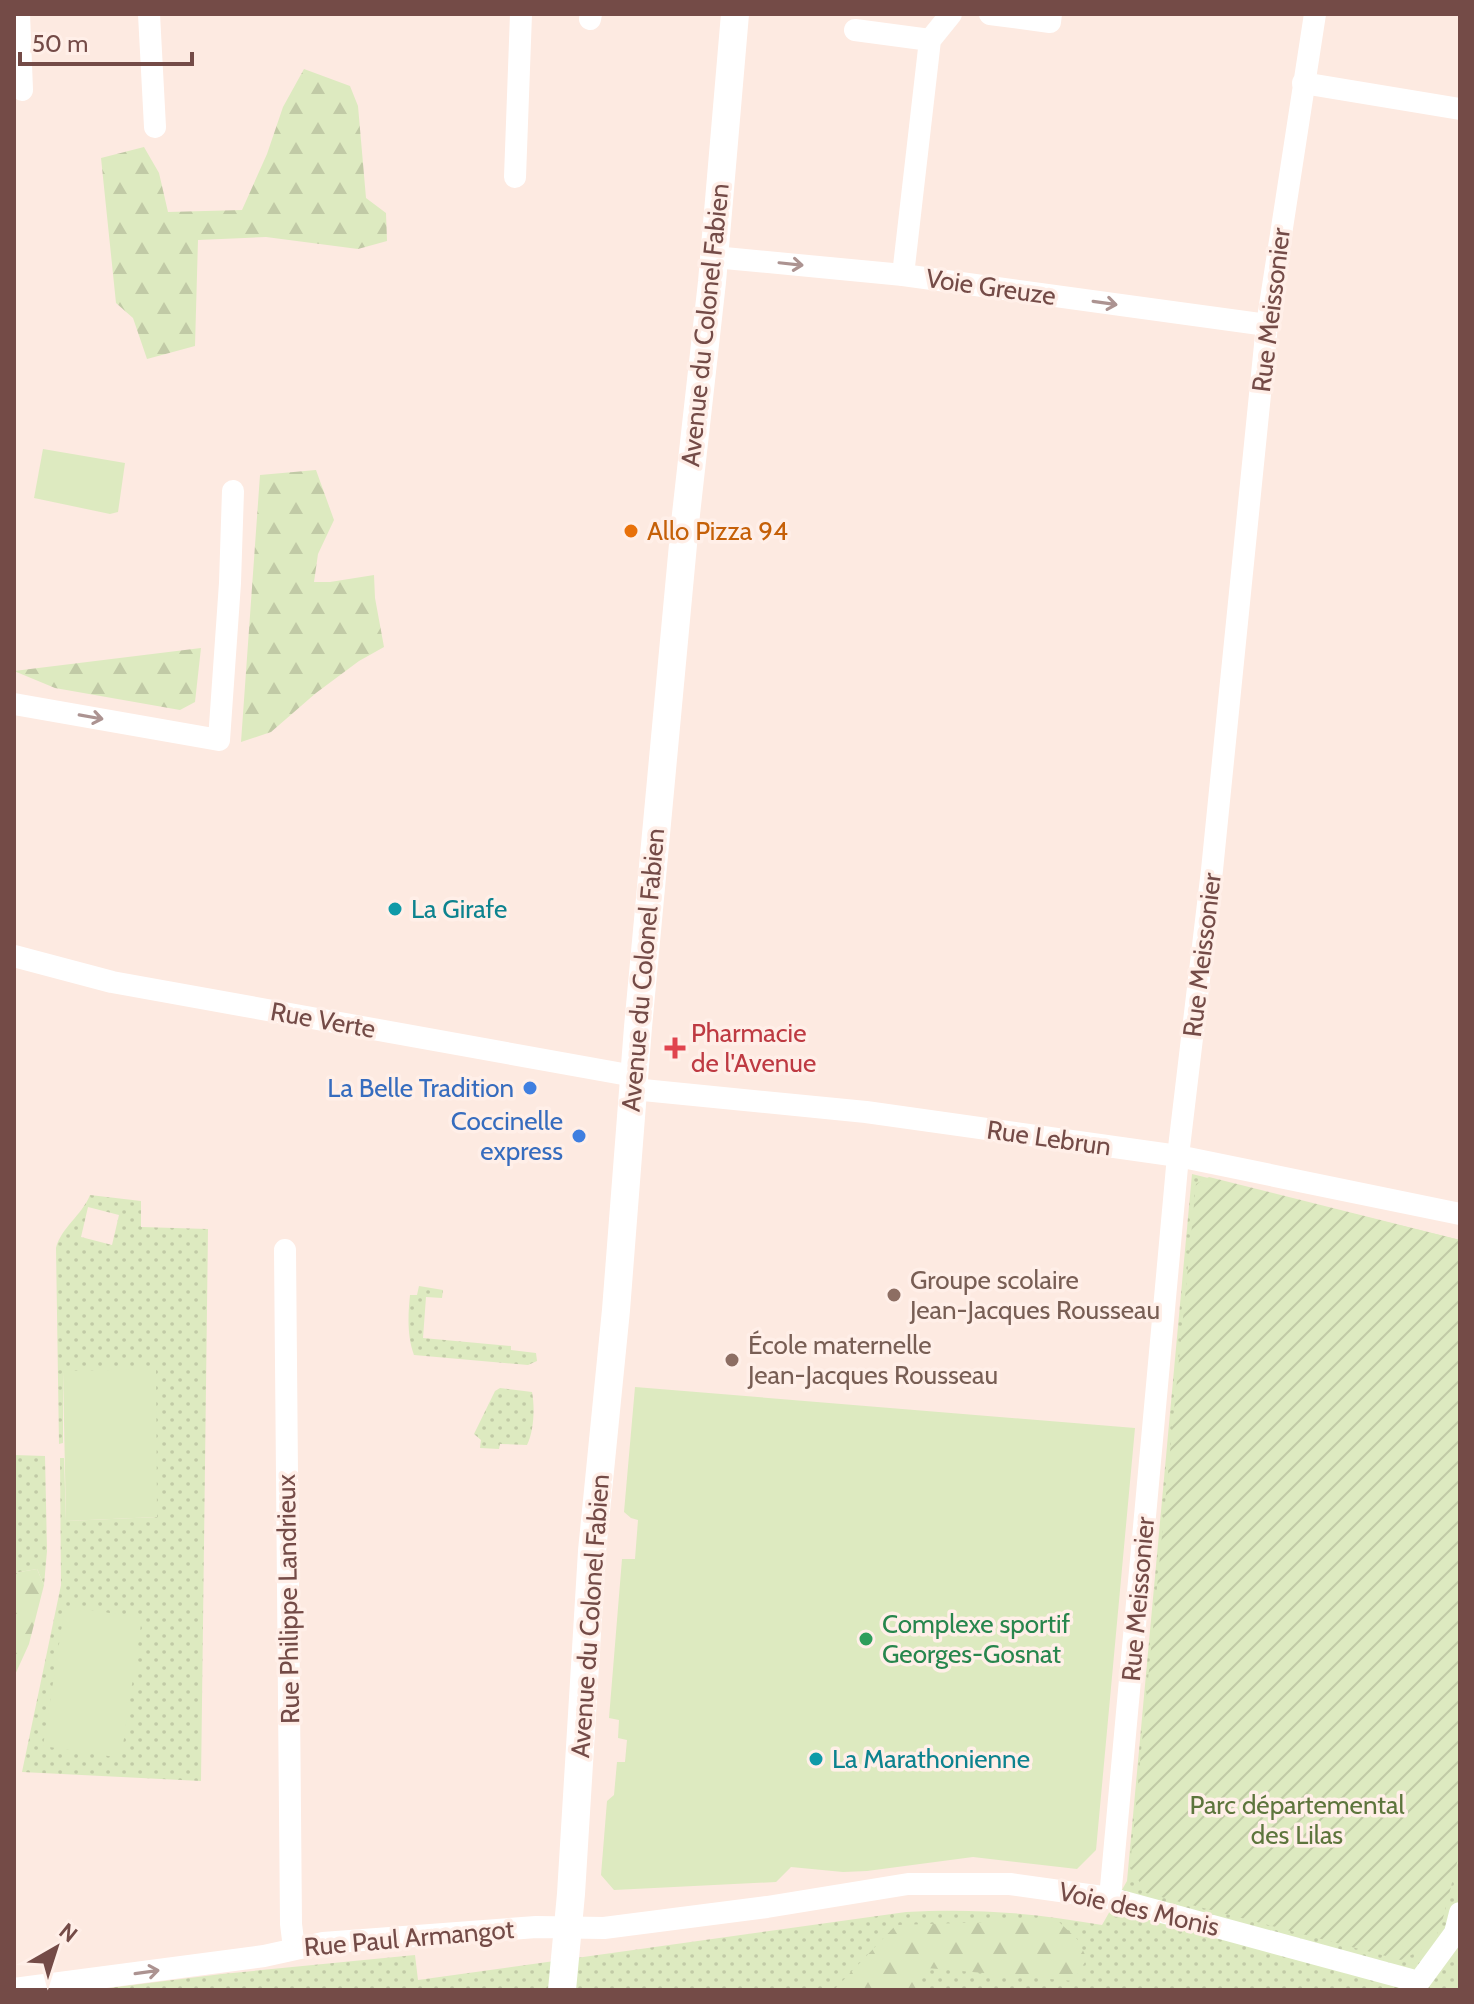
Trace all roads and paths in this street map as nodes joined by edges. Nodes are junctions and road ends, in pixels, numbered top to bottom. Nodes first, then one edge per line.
1 (19, 14) edge
2 (149, 14) edge
3 (521, 14) edge
4 (735, 14) edge
5 (951, 14) edge
6 (990, 14) edge
7 (1051, 14) edge
8 (1315, 14) edge
9 (855, 30) dead end
10 (930, 40) junction
11 (1303, 83) junction
12 (22, 90) dead end
13 (1460, 109) edge
14 (155, 127) dead end
15 (515, 177) dead end
16 (714, 257) junction
17 (903, 275) junction
18 (1267, 325) junction
19 (233, 491) dead end
20 (14, 704) edge
21 (14, 956) edge
22 (633, 1083) junction
23 (1178, 1156) junction
24 (1460, 1214) edge
25 (285, 1250) dead end
26 (1110, 1898) junction
27 (1460, 1913) edge
28 (567, 1928) junction
29 (294, 1948) junction
30 (14, 1989) edge
31 (562, 1990) edge

1 - 12 street
2 - 14 street
3 - 15 street
4 - 16 street, Avenue du Colonel Fabien
5 - 10 street
6 - 7 street
8 - 11 street, Rue Meissonier
9 - 10 street
10 - 17 street
11 - 13 street
11 - 18 street, Rue Meissonier
16 -> 17 street, Voie Greuze
16 - 22 street, Avenue du Colonel Fabien
17 -> 18 street, Voie Greuze
18 - 23 street, Rue Meissonier
20 -> 19 street
21 - 22 street, Rue Verte
22 - 23 street, Rue Lebrun
22 - 28 street, Avenue du Colonel Fabien
23 - 24 street, Rue Lebrun
23 - 26 street, Rue Meissonier
25 - 29 street, Rue Philippe Landrieux
26 - 27 street, Voie des Monis
26 - 28 street, Voie des Monis
28 - 29 street, Rue Paul Armangot
28 - 31 street, Avenue du Colonel Fabien
30 -> 29 street, Rue Paul Armangot

